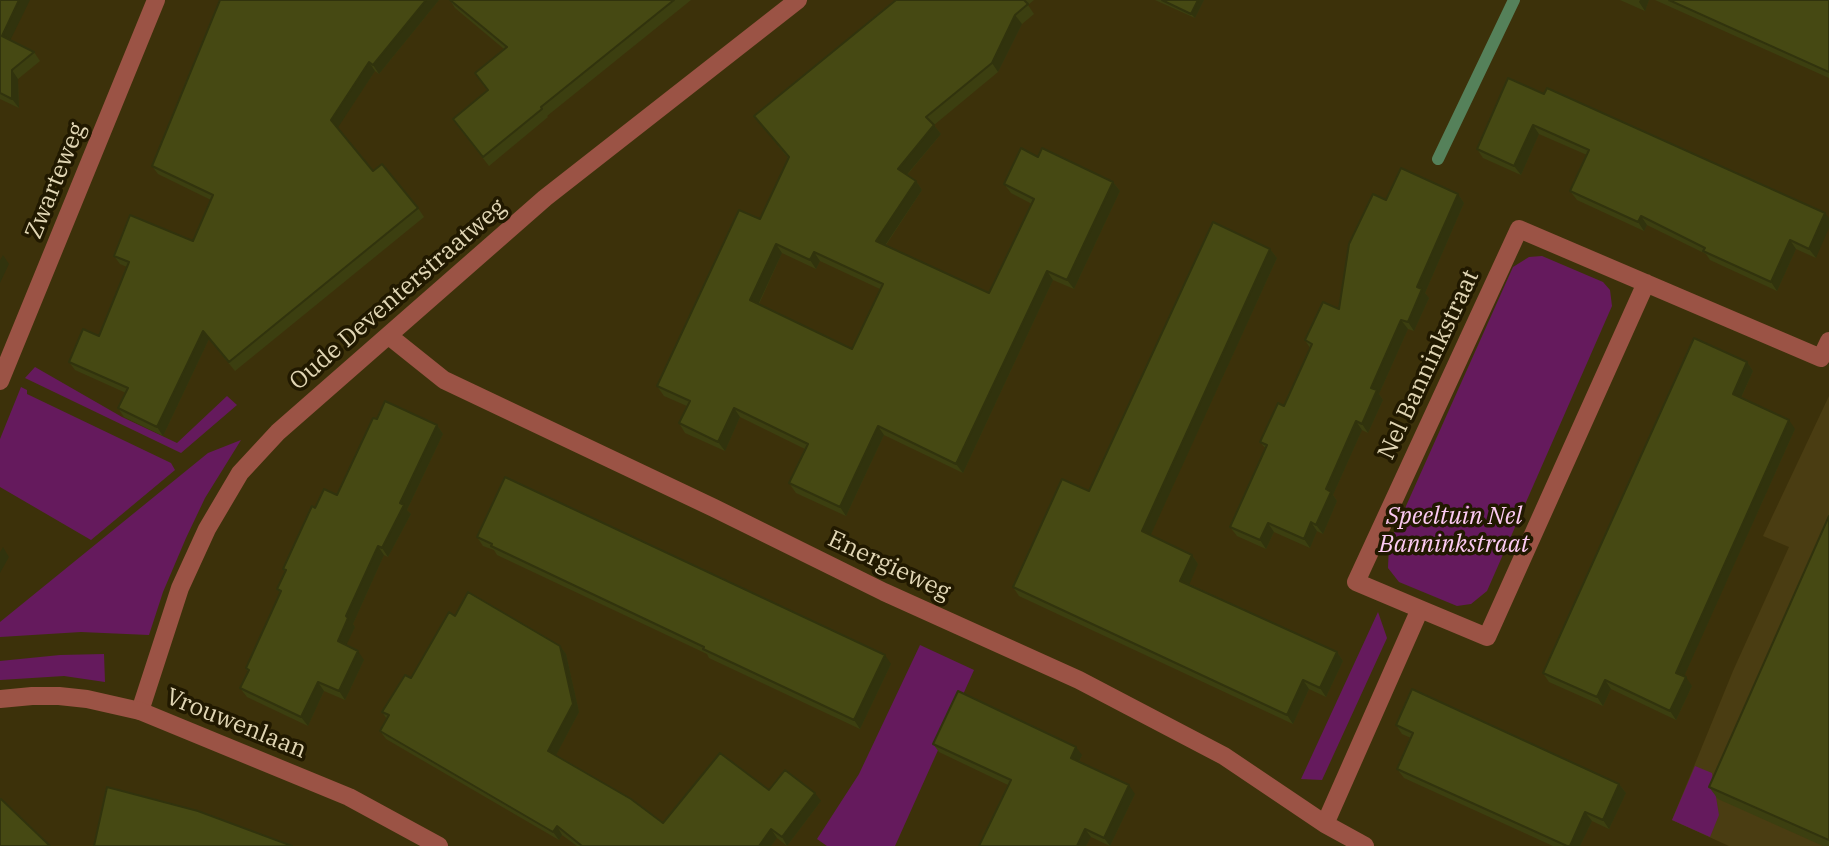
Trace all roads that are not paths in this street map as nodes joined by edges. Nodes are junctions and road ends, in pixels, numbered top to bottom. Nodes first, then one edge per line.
1 (156, 0) edge
2 (798, 0) edge
3 (1646, 283) junction
4 (389, 336) junction
5 (1829, 341) edge
6 (0, 381) edge
7 (1420, 609) junction
8 (0, 699) edge
9 (140, 711) junction
10 (1325, 824) junction
11 (439, 846) edge
12 (1365, 846) edge

1 - 6 street, Zwarteweg
2 - 4 street, Oude Deventerstraatweg
3 - 5 street, Nel Banninkstraat
3 - 7 street, Nel Banninkstraat
3 - 7 street, Nel Banninkstraat
4 - 9 street, Oude Deventerstraatweg
4 - 10 street, Energieweg
7 - 10 street
8 - 9 street, Vrouwenlaan
9 - 11 street, Vrouwenlaan
10 - 12 street, Energieweg

